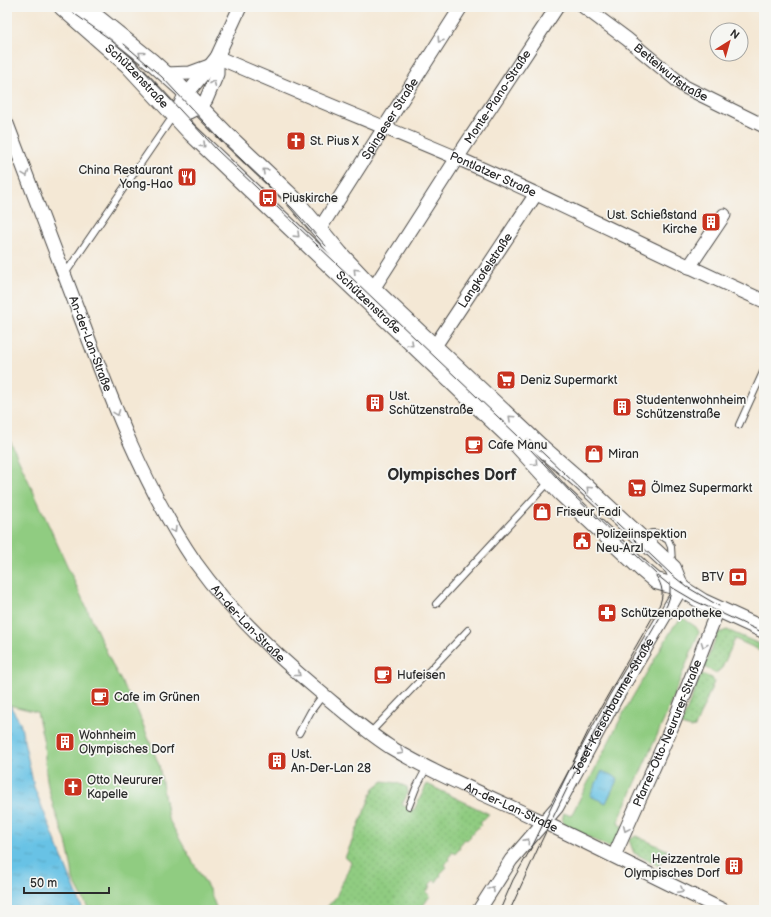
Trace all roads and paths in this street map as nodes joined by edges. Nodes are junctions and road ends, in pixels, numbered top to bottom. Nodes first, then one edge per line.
1 (62, 7) edge
2 (84, 7) edge
3 (240, 7) edge
4 (461, 7) edge
5 (558, 7) edge
6 (584, 7) edge
7 (214, 61) junction
8 (166, 74) junction
9 (187, 94) junction
10 (199, 106) junction
11 (176, 117) junction
12 (7, 124) edge
13 (764, 126) edge
14 (383, 128) junction
15 (457, 158) junction
16 (536, 194) junction
17 (724, 215) dead end
18 (319, 230) junction
19 (689, 267) junction
20 (64, 274) junction
21 (373, 288) junction
22 (764, 301) edge
23 (435, 346) junction
24 (764, 370) edge
25 (739, 425) dead end
26 (550, 480) junction
27 (681, 588) junction
28 (436, 604) dead end
29 (718, 609) junction
30 (468, 630) dead end
31 (764, 630) edge
32 (323, 695) junction
33 (299, 733) dead end
34 (370, 733) junction
35 (427, 767) junction
36 (409, 806) dead end
37 (544, 823) junction
38 (614, 856) junction
39 (479, 910) edge
40 (723, 910) edge

1 - 11 street, Schützenstraße
8 -> 2 street, Schützenstraße
3 - 7 street
4 -> 14 street, Spingeser Straße
5 - 15 street, Monte-Piano-Straße
6 - 13 street, Bettelwurfstraße
7 - 8 street
7 - 9 street
10 -> 7 street
7 - 14 street, Pontlatzer Straße
8 - 9 street, Schützenstraße
9 - 10 street, Schützenstraße
9 - 11 street
10 - 11 street
18 -> 10 street, Schützenstraße
11 - 20 lane
11 -> 26 street, Schützenstraße
12 -> 20 street, An-der-Lan-Straße
14 - 15 street, Pontlatzer Straße
14 - 18 street, Spingeser Straße
15 - 16 street, Pontlatzer Straße
15 - 21 street, Monte-Piano-Straße
16 - 19 street, Pontlatzer Straße
16 - 23 street, Langkofelstraße
17 - 19 street
21 -> 18 street, Schützenstraße
19 - 22 street, Pontlatzer Straße
20 -> 32 street, An-der-Lan-Straße
21 - 23 street, Schützenstraße
27 -> 23 street, Schützenstraße
24 - 25 lane
26 - 27 street, Schützenstraße
26 - 28 lane
27 - 29 street, Schützenstraße
27 - 37 street, Josef-Kerschbaumer-Straße
29 - 31 street, Schützenstraße
29 -> 38 street, Pfarrer-Otto-Neururer-Straße
30 - 34 lane
32 - 33 lane
32 - 34 street, An-der-Lan-Straße
34 -> 35 street, An-der-Lan-Straße
35 - 36 lane
35 - 37 street, An-der-Lan-Straße
37 - 38 street, An-der-Lan-Straße
39 -> 37 street, Josef-Kerschbaumer-Straße
38 -> 40 street, An-der-Lan-Straße

